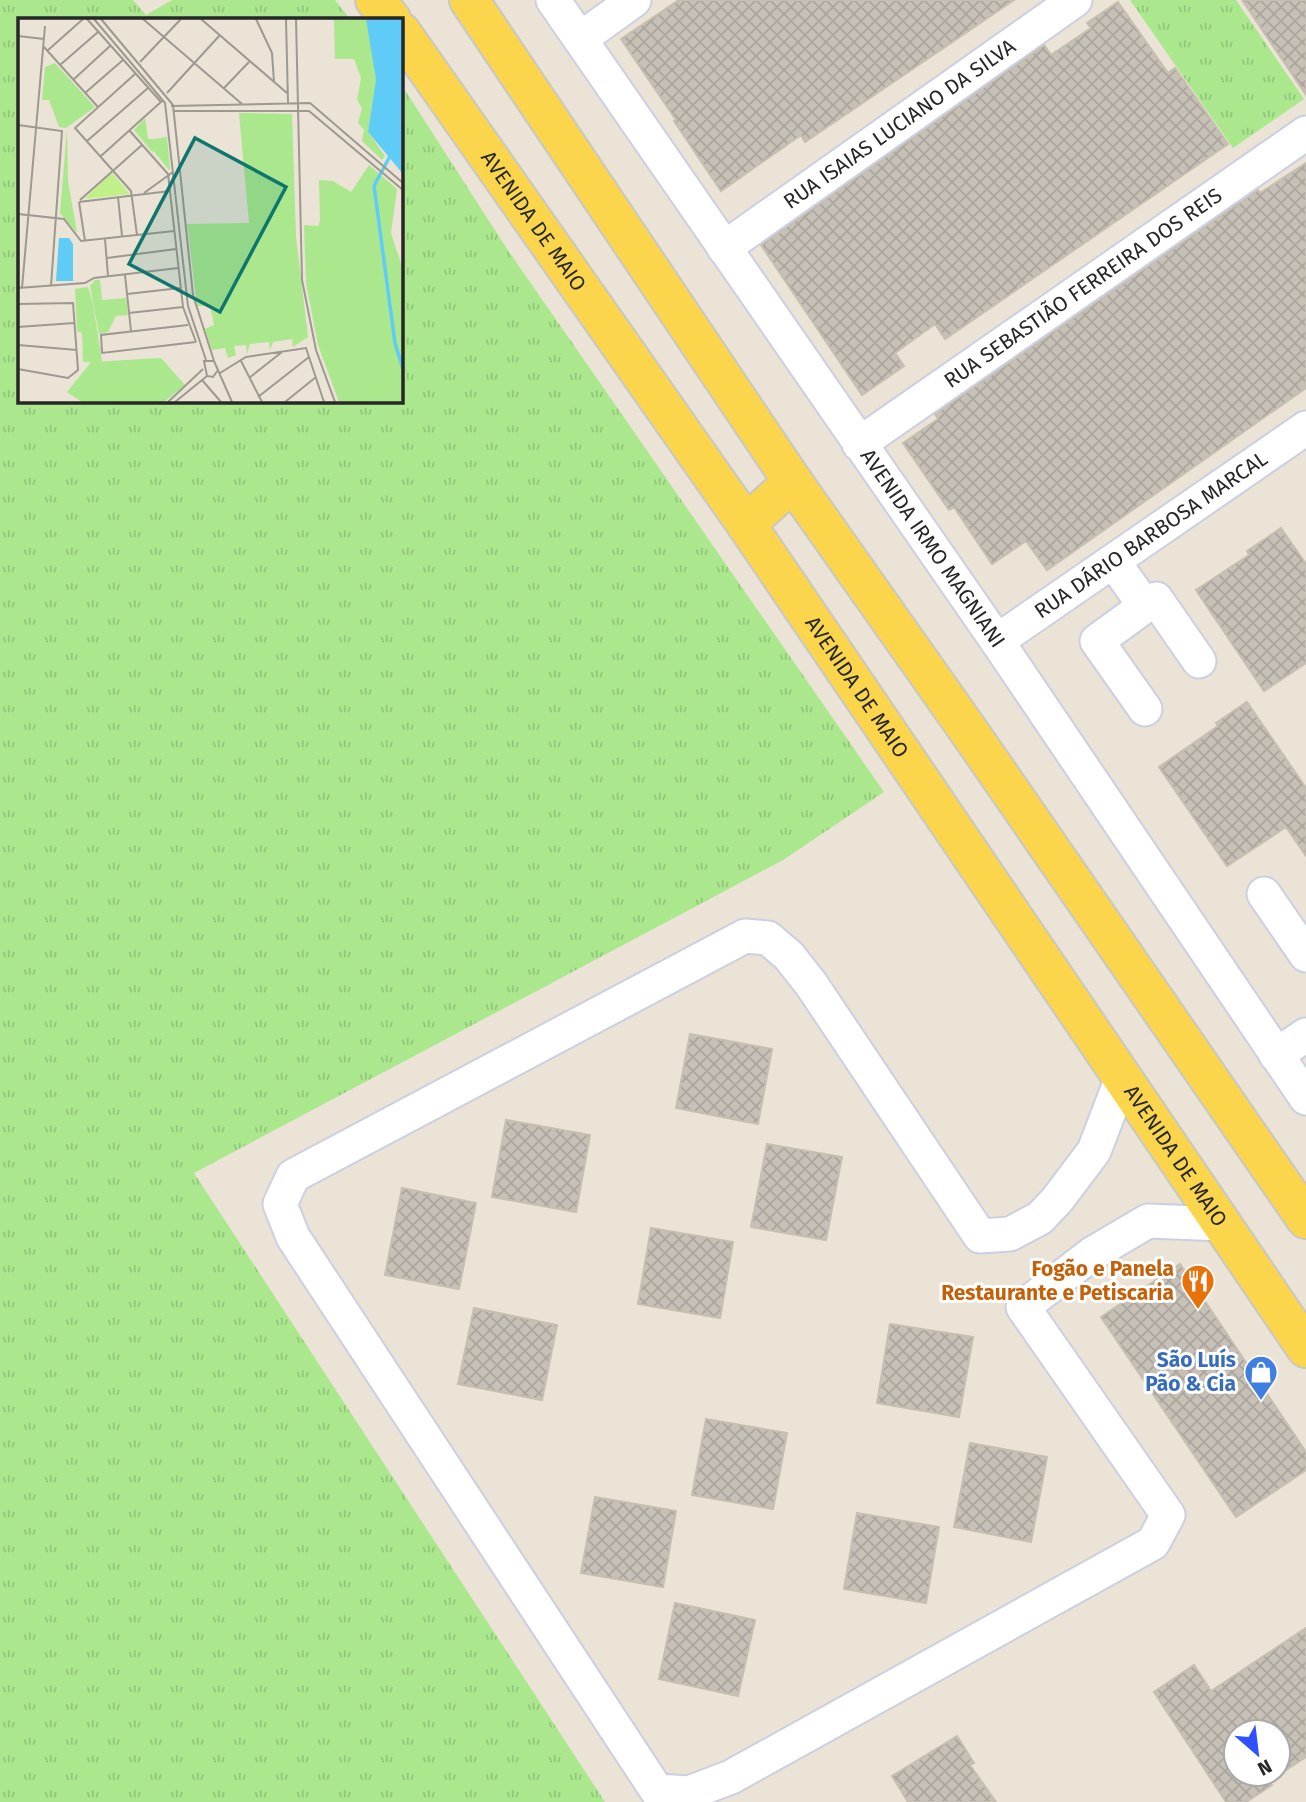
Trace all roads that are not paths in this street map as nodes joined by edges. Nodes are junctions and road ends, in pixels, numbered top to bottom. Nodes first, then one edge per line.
1 (375, 0) edge
2 (469, 0) edge
3 (553, 0) edge
4 (634, 0) edge
5 (1075, 0) edge
6 (390, 18) edge
7 (402, 33) edge
8 (579, 39) junction
9 (1306, 133) edge
10 (724, 248) junction
11 (1301, 442) edge
12 (859, 444) junction
13 (793, 481) junction
14 (746, 524) junction
15 (1113, 561) junction
16 (1145, 606) junction
17 (997, 641) junction
18 (1199, 661) dead end
19 (1145, 709) dead end
20 (1264, 894) dead end
21 (1306, 955) edge
22 (1306, 1035) edge
23 (1276, 1055) junction
24 (1122, 1078) junction
25 (1306, 1098) edge
26 (1306, 1219) edge
27 (1223, 1224) junction
28 (1303, 1335) edge

1 - 6 main road
2 - 13 main road
3 - 8 street, AVENIDA IRMO MAGNIANI
4 - 8 street
5 - 10 street, RUA ISAIAS LUCIANO DA SILVA
7 - 14 main road, AVENIDA DE MAIO
8 - 10 street, AVENIDA IRMO MAGNIANI
9 - 12 street, RUA SEBASTIÃO FERREIRA DOS REIS
10 - 12 street, AVENIDA IRMO MAGNIANI
11 - 15 street, RUA DÁRIO BARBOSA MARCAL
12 - 17 street, AVENIDA IRMO MAGNIANI
13 - 14 main road
13 - 26 main road
14 - 24 main road, AVENIDA DE MAIO
15 - 16 street
15 - 17 street, RUA DÁRIO BARBOSA MARCAL
16 - 18 street
16 - 19 street
17 - 23 street, AVENIDA IRMO MAGNIANI
20 - 21 street
22 - 23 street
23 - 25 street, AVENIDA IRMO MAGNIANI
24 - 27 main road, AVENIDA DE MAIO
24 - 27 street
27 - 28 main road, AVENIDA DE MAIO

